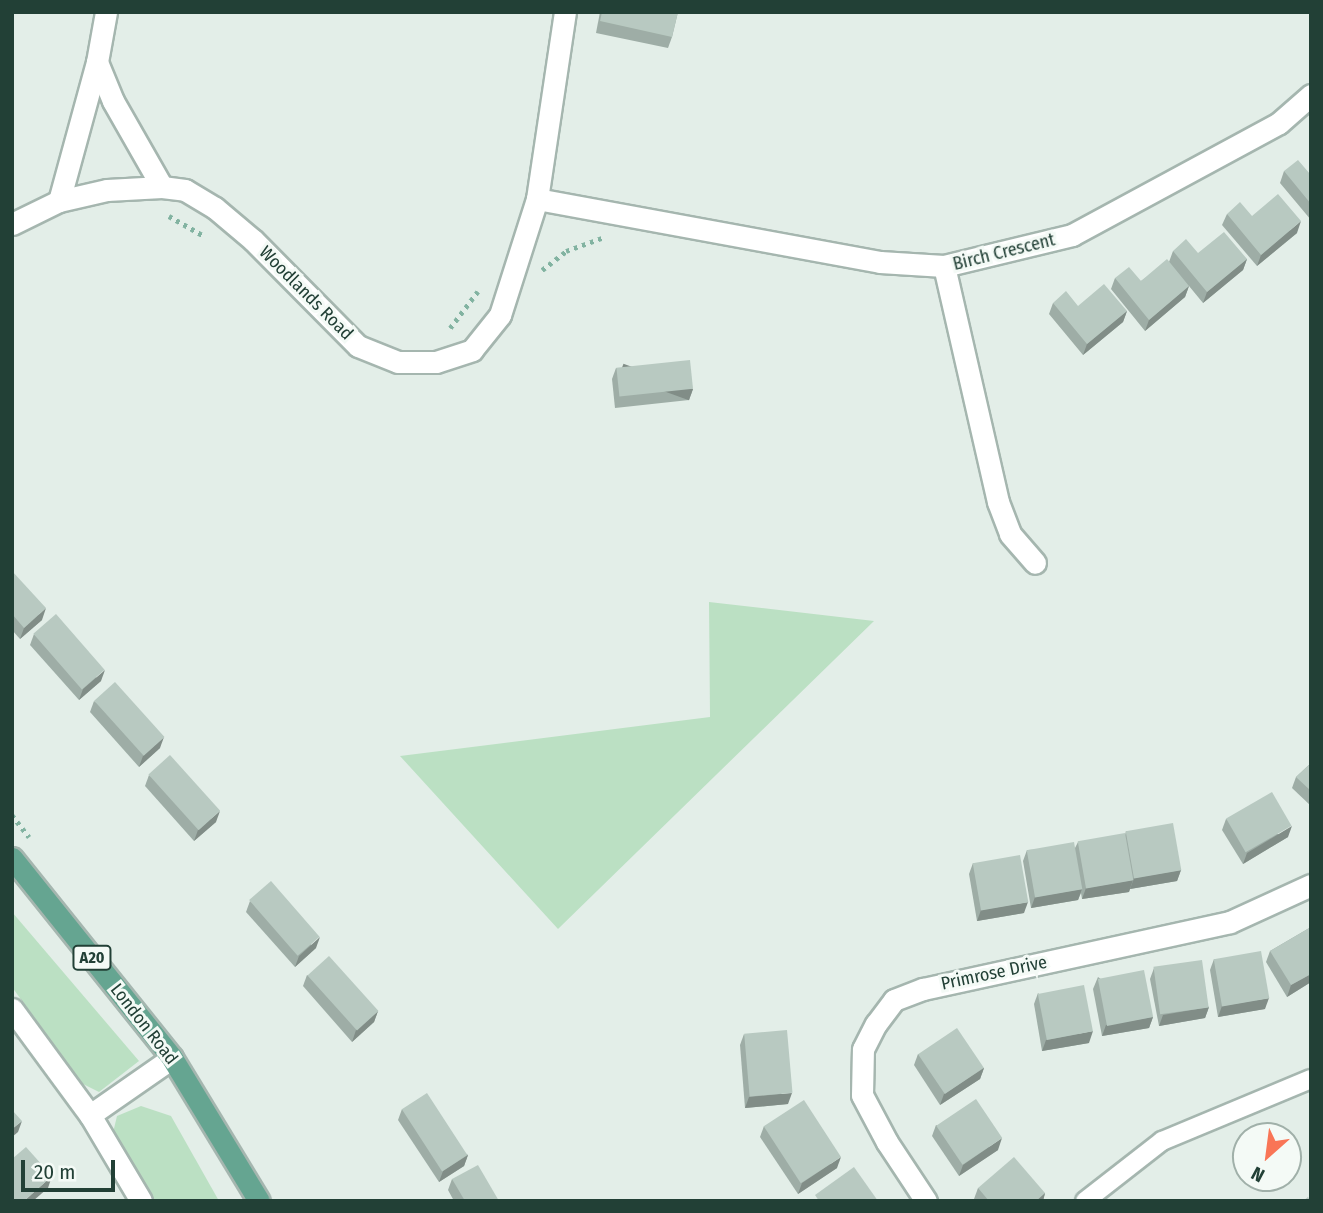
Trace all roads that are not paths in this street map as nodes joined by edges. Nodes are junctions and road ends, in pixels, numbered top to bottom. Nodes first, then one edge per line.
1 (106, 12) edge
2 (565, 12) edge
3 (96, 62) junction
4 (1311, 95) edge
5 (162, 187) junction
6 (537, 200) junction
7 (59, 201) junction
8 (12, 224) edge
9 (944, 266) junction
10 (1035, 563) dead end
11 (12, 858) edge
12 (1311, 885) edge
13 (12, 1009) edge
14 (172, 1058) junction
15 (1311, 1079) edge
16 (90, 1115) junction
17 (141, 1201) edge
18 (259, 1201) edge
19 (926, 1201) edge
20 (1085, 1201) edge

1 - 3 street
2 - 6 street, Woodlands Road
3 - 5 street
3 - 7 street
4 - 9 street, Birch Crescent
5 - 6 street, Woodlands Road
5 - 7 street, Woodlands Road
6 - 9 street, Birch Crescent
7 - 8 street, Woodlands Road
9 - 10 street
11 - 14 main road, London Road / A20
12 - 19 street, Primrose Drive
13 - 16 street
14 - 16 street
14 - 18 main road, London Road / A20
15 - 20 lane
16 - 17 street

